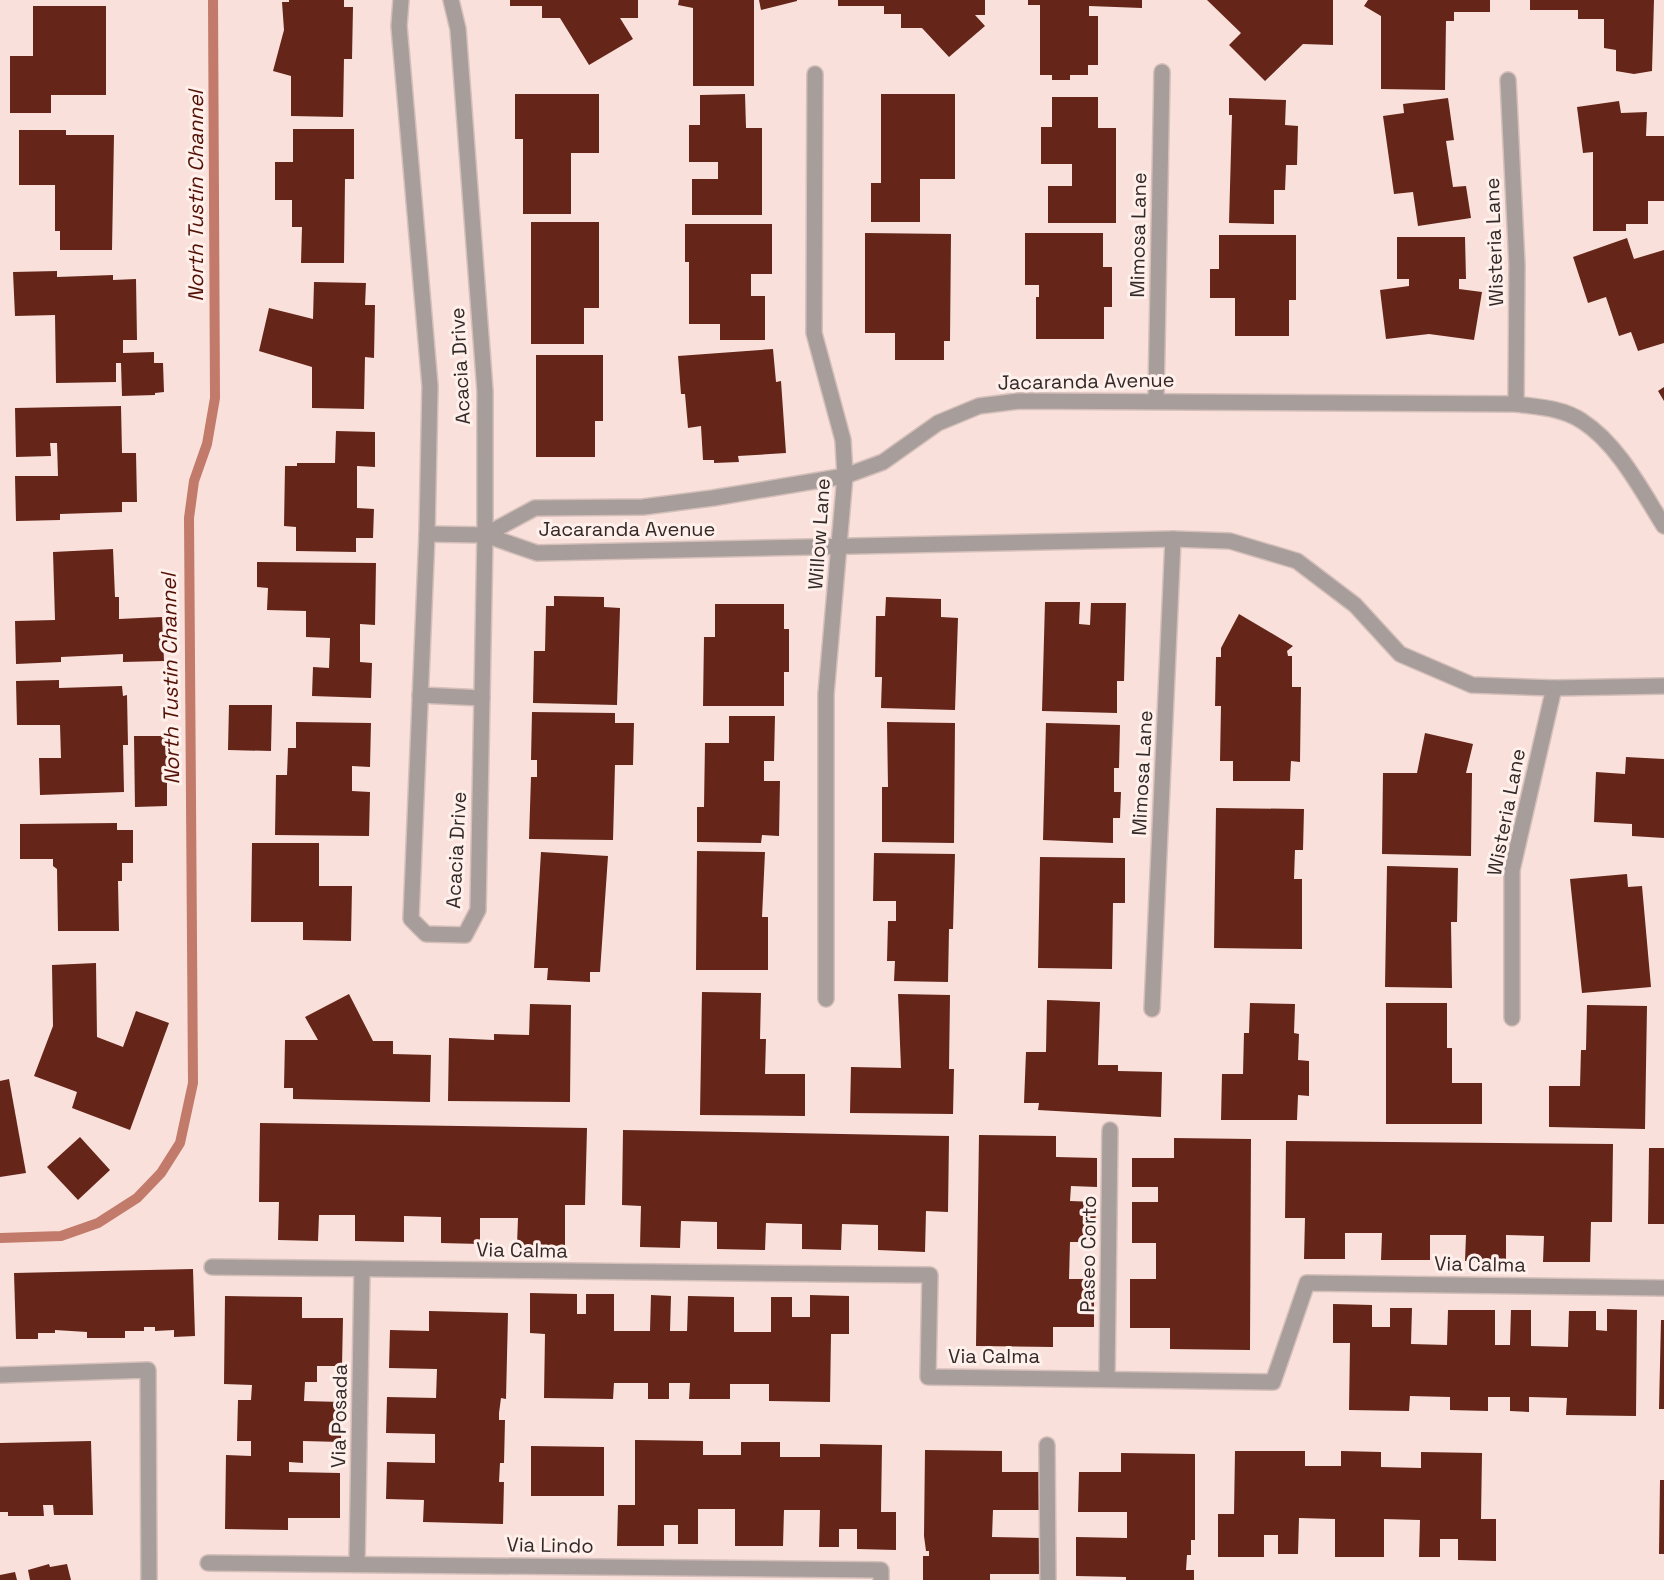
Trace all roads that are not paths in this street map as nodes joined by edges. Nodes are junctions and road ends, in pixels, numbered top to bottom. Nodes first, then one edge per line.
1 (401, 0) edge
2 (451, 0) edge
3 (1162, 72) dead end
4 (815, 74) dead end
5 (1508, 80) dead end
6 (1156, 399) junction
7 (1516, 404) junction
8 (845, 476) junction
9 (1664, 526) edge
10 (427, 534) junction
11 (485, 535) junction
12 (1173, 539) junction
13 (841, 546) junction
14 (1664, 686) edge
15 (1554, 688) junction
16 (420, 695) junction
17 (482, 698) junction
18 (825, 999) dead end
19 (1152, 1009) dead end
20 (1512, 1018) dead end
21 (1110, 1130) dead end
22 (212, 1267) dead end
23 (362, 1269) junction
24 (1664, 1288) edge
25 (0, 1375) edge
26 (1107, 1379) junction
27 (1047, 1446) dead end
28 (208, 1563) dead end
29 (357, 1564) junction
30 (149, 1580) edge
31 (881, 1580) edge
32 (1048, 1580) edge

1 - 10 street, Acacia Drive
2 - 11 street, Acacia Drive
3 - 6 street, Mimosa Lane
4 - 8 street, Willow Lane
5 - 7 street, Wisteria Lane
6 - 7 street, Jacaranda Avenue
6 - 8 street, Jacaranda Avenue
7 - 9 street, Jacaranda Avenue
8 - 11 street, Jacaranda Avenue
8 - 13 street, Willow Lane
10 - 11 street
10 - 16 street, Acacia Drive
11 - 13 street, Jacaranda Avenue
11 - 17 street, Acacia Drive
12 - 13 street, Jacaranda Avenue
12 - 15 street, Jacaranda Avenue
12 - 19 street, Mimosa Lane
13 - 18 street, Willow Lane
14 - 15 street, Jacaranda Avenue
15 - 20 street, Wisteria Lane
16 - 17 street
16 - 17 street, Acacia Drive
21 - 26 street, Paseo Corto
22 - 23 street, Via Calma
23 - 26 street, Via Calma
23 - 29 street, Via Posada
24 - 26 street, Via Calma
25 - 30 street
27 - 32 street
28 - 29 street, Via Lindo
29 - 31 street, Via Lindo

